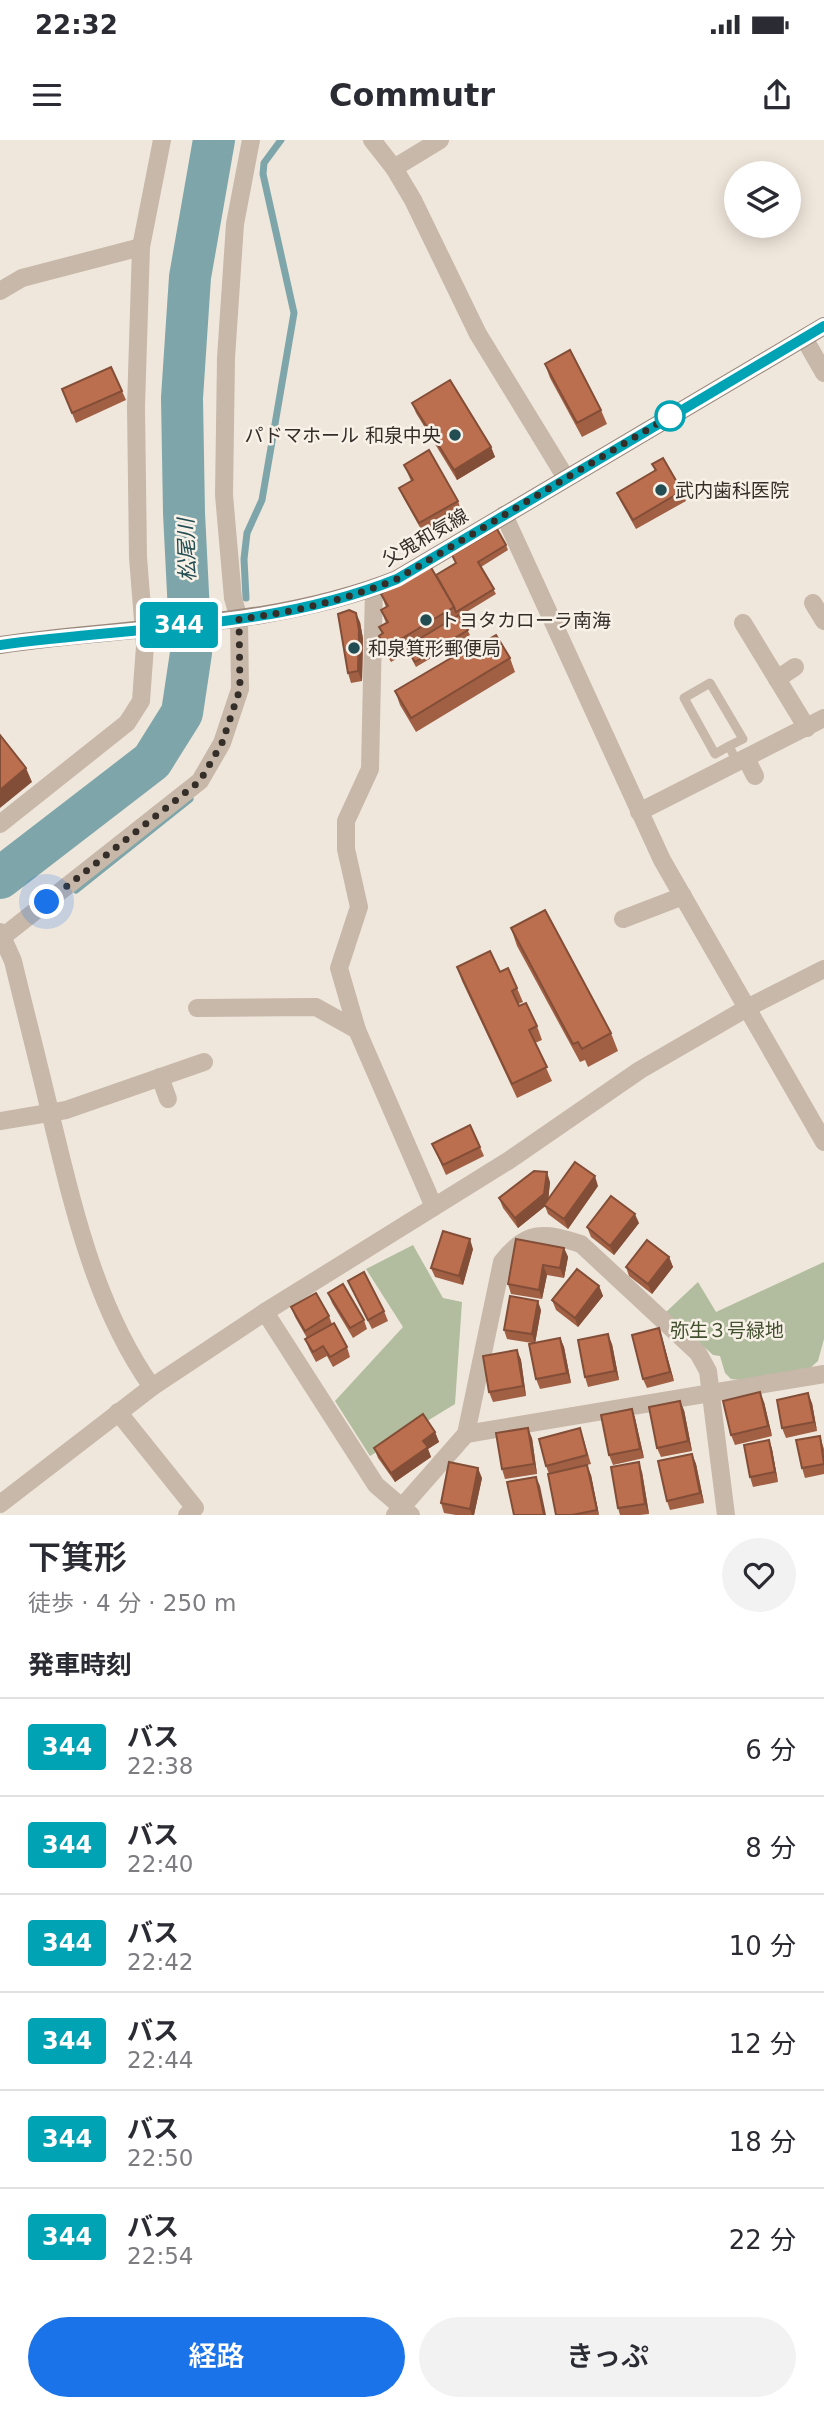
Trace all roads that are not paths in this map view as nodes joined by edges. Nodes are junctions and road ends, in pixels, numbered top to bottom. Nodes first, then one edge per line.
1 (162, 140) edge
2 (251, 140) edge
3 (372, 140) edge
4 (440, 140) edge
5 (394, 168) junction
6 (141, 247) junction
7 (0, 291) edge
8 (824, 326) edge
9 (804, 338) junction
10 (824, 373) edge
11 (566, 478) junction
12 (504, 515) junction
13 (374, 588) junction
14 (813, 603) dead end
15 (232, 620) junction
16 (824, 621) edge
17 (743, 623) dead end
18 (148, 628) junction
19 (0, 645) edge
20 (795, 667) dead end
21 (777, 679) junction
22 (824, 719) edge
23 (807, 728) junction
24 (738, 755) junction
25 (755, 776) dead end
26 (639, 812) junction
27 (0, 824) edge
28 (683, 896) junction
29 (623, 919) dead end
30 (1, 935) edge
31 (824, 969) edge
32 (197, 1008) dead end
33 (747, 1008) junction
34 (357, 1030) junction
35 (204, 1062) dead end
36 (160, 1077) junction
37 (168, 1099) dead end
38 (51, 1112) junction
39 (0, 1121) edge
40 (824, 1142) edge
41 (435, 1207) junction
42 (265, 1312) junction
43 (824, 1374) edge
44 (152, 1387) junction
45 (710, 1393) junction
46 (118, 1412) junction
47 (466, 1434) junction
48 (0, 1504) edge
49 (402, 1512) edge
50 (187, 1515) edge
51 (726, 1515) edge

1 - 6 street
2 - 15 street
3 - 5 street
4 - 5 street
5 - 11 street
6 - 7 street
6 - 18 street
8 - 9 main road, 父鬼和気線
9 - 10 street
9 - 11 main road, 父鬼和気線
11 - 12 main road, 父鬼和気線
12 - 13 main road, 父鬼和気線
12 - 26 street
13 - 15 main road, 父鬼和気線
13 - 34 street
14 - 16 street
15 - 18 main road, 父鬼和気線
15 - 30 street
17 - 21 street
18 - 19 main road, 父鬼和気線
18 - 27 street
20 - 21 street
21 - 23 street
22 - 23 street
23 - 24 street
24 - 24 lane
24 - 25 street
24 - 26 street
26 - 28 street
28 - 29 street
28 - 33 street
30 - 38 street
31 - 33 street
32 - 34 street
33 - 40 street
33 - 41 street
34 - 41 street
35 - 36 street
36 - 37 street
36 - 38 street
38 - 39 street
38 - 44 street
41 - 42 street
42 - 44 street
42 - 49 street
43 - 45 street
44 - 46 street
45 - 47 street
45 - 47 street
45 - 51 street
46 - 48 street
46 - 50 street
47 - 49 street

